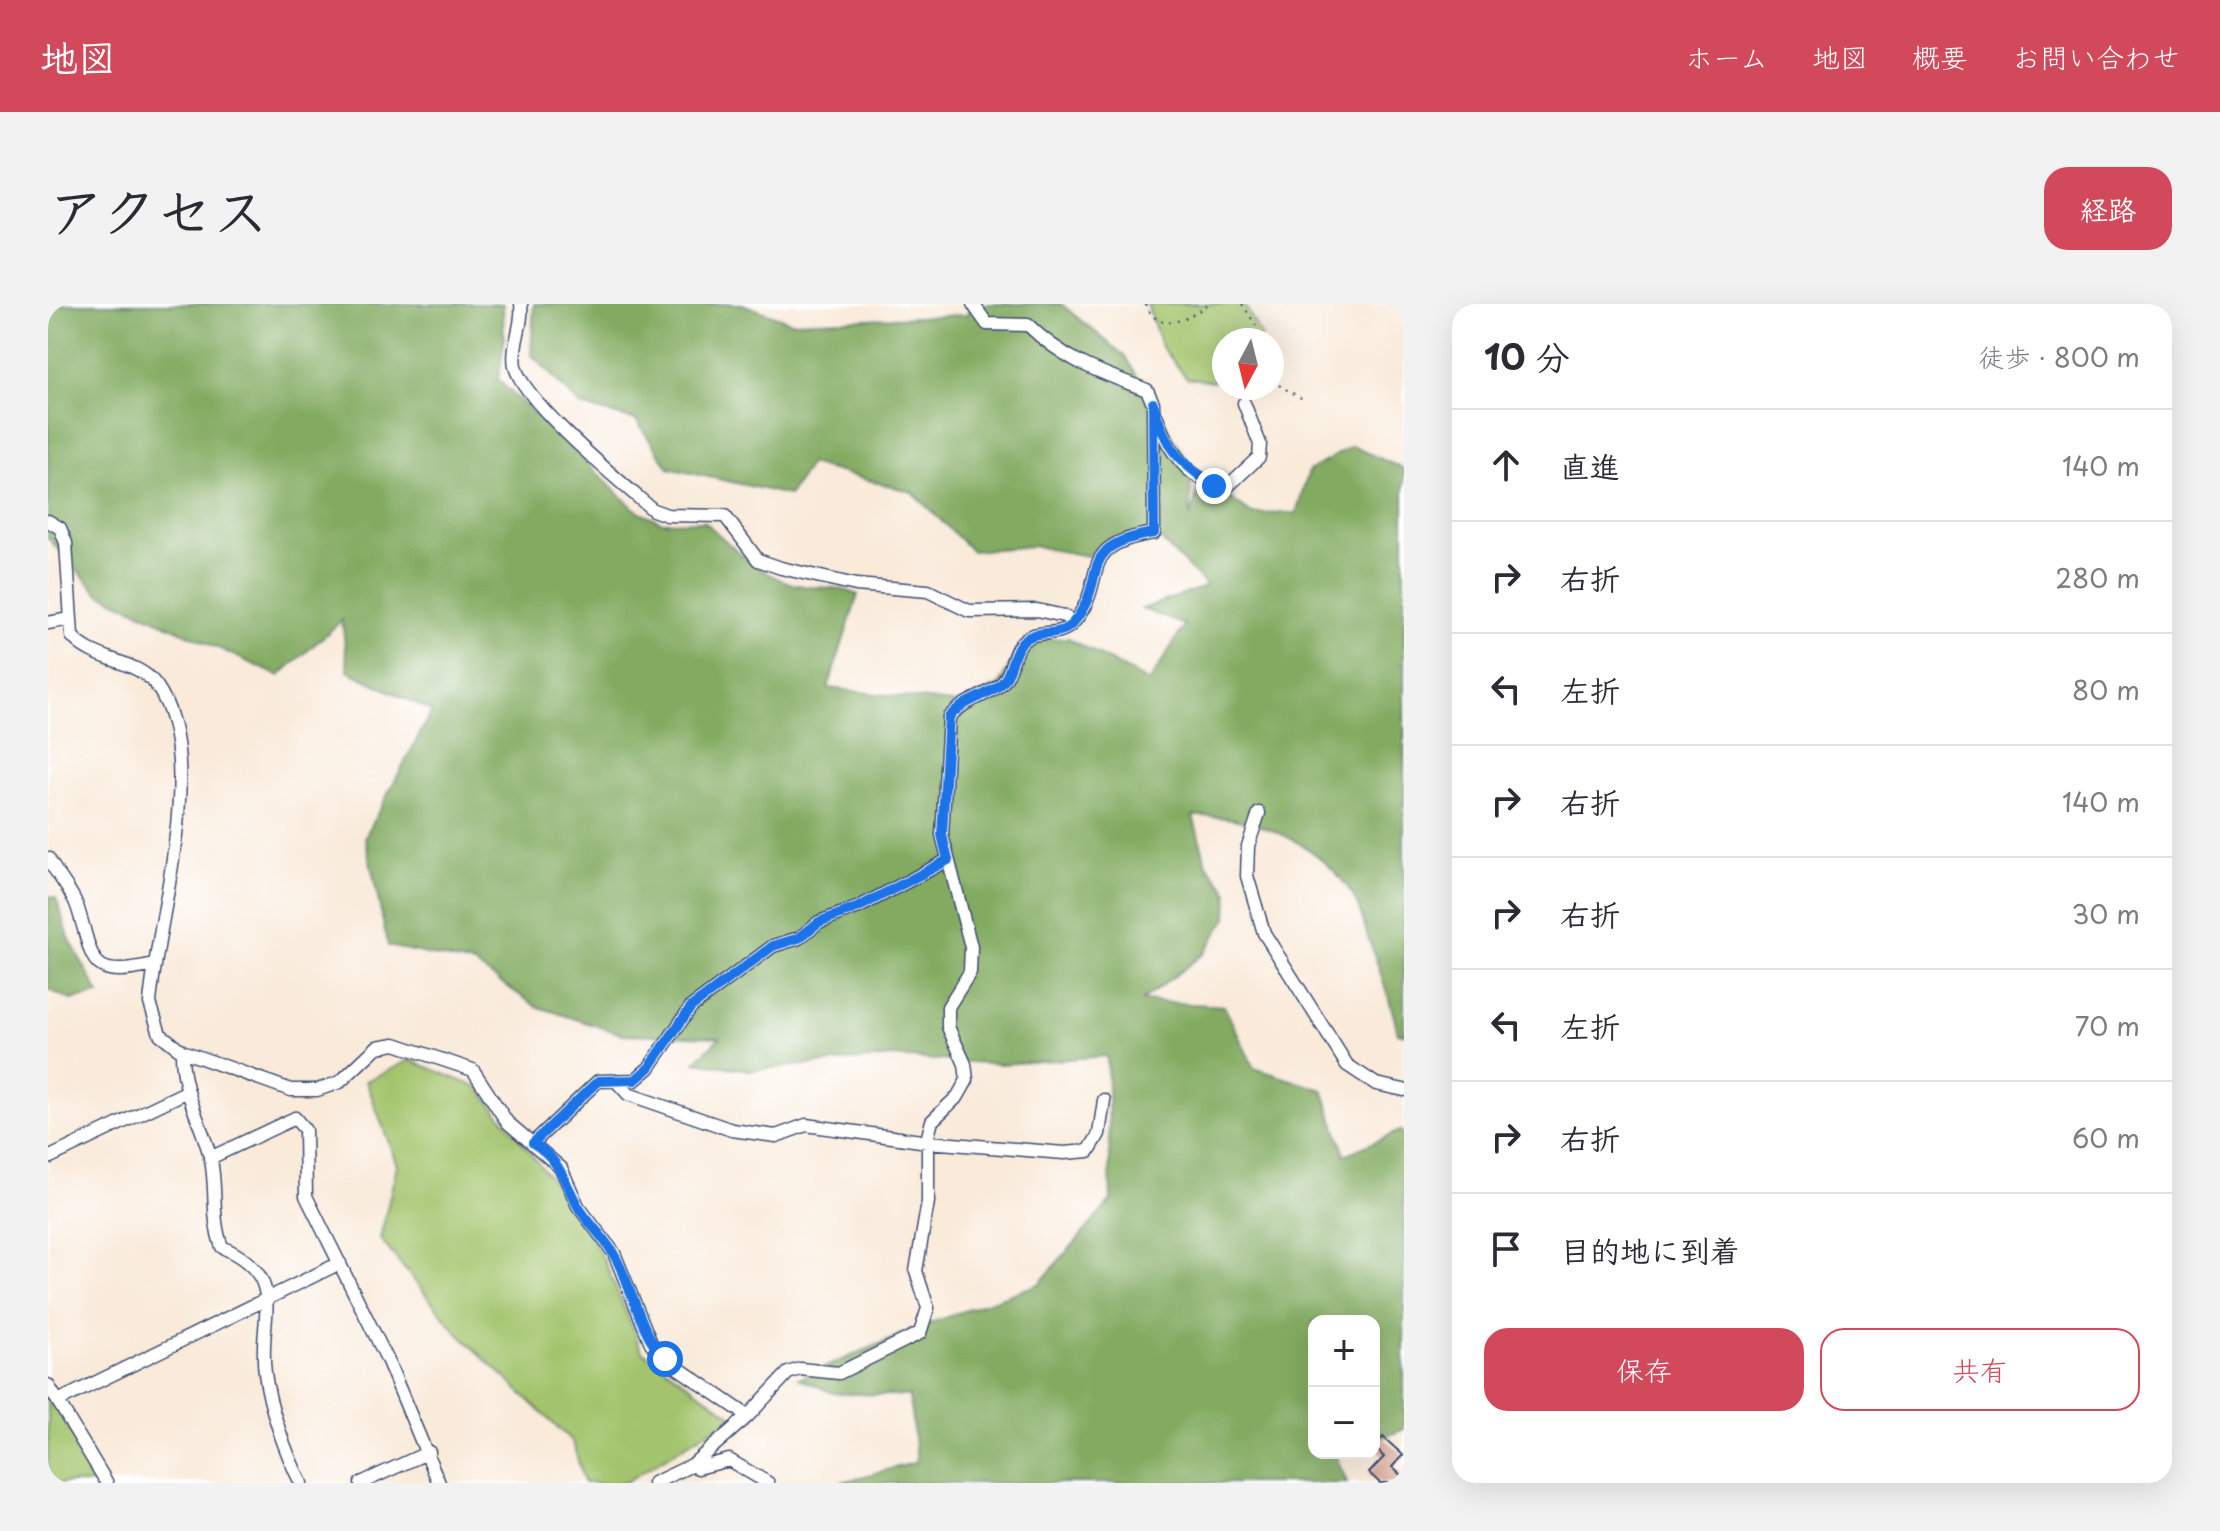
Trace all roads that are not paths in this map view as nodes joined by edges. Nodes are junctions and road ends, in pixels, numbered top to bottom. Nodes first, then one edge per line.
1 (521, 304) edge
2 (973, 304) edge
3 (1153, 403) junction
4 (1244, 403) dead end
5 (48, 521) edge
6 (70, 619) junction
7 (48, 623) edge
8 (1073, 623) junction
9 (1259, 813) dead end
10 (48, 858) edge
11 (948, 860) junction
12 (154, 965) junction
13 (182, 1051) junction
14 (618, 1083) junction
15 (1404, 1090) edge
16 (188, 1091) junction
17 (1104, 1100) dead end
18 (928, 1142) junction
19 (533, 1143) junction
20 (48, 1158) edge
21 (210, 1158) junction
22 (340, 1263) junction
23 (268, 1300) junction
24 (48, 1385) edge
25 (58, 1401) junction
26 (748, 1416) junction
27 (429, 1452) junction
28 (692, 1465) junction
29 (107, 1483) edge
30 (301, 1483) edge
31 (361, 1483) edge
32 (439, 1483) edge
33 (654, 1483) edge
34 (768, 1483) edge

1 - 8 street
2 - 3 street
3 - 4 street
3 - 8 street
5 - 6 street
6 - 7 street
6 - 12 street
8 - 11 street
9 - 15 street
10 - 12 street
11 - 14 street
11 - 18 street
12 - 13 street
13 - 16 street
13 - 19 street
14 - 18 street
14 - 19 street
16 - 20 street
16 - 21 street
17 - 18 street
18 - 26 street
19 - 26 street
21 - 22 street
21 - 23 street
22 - 23 street
22 - 27 street
23 - 25 street
23 - 30 street
24 - 25 street
25 - 29 street
26 - 28 street
27 - 31 street
27 - 32 street
28 - 33 street
28 - 34 street

